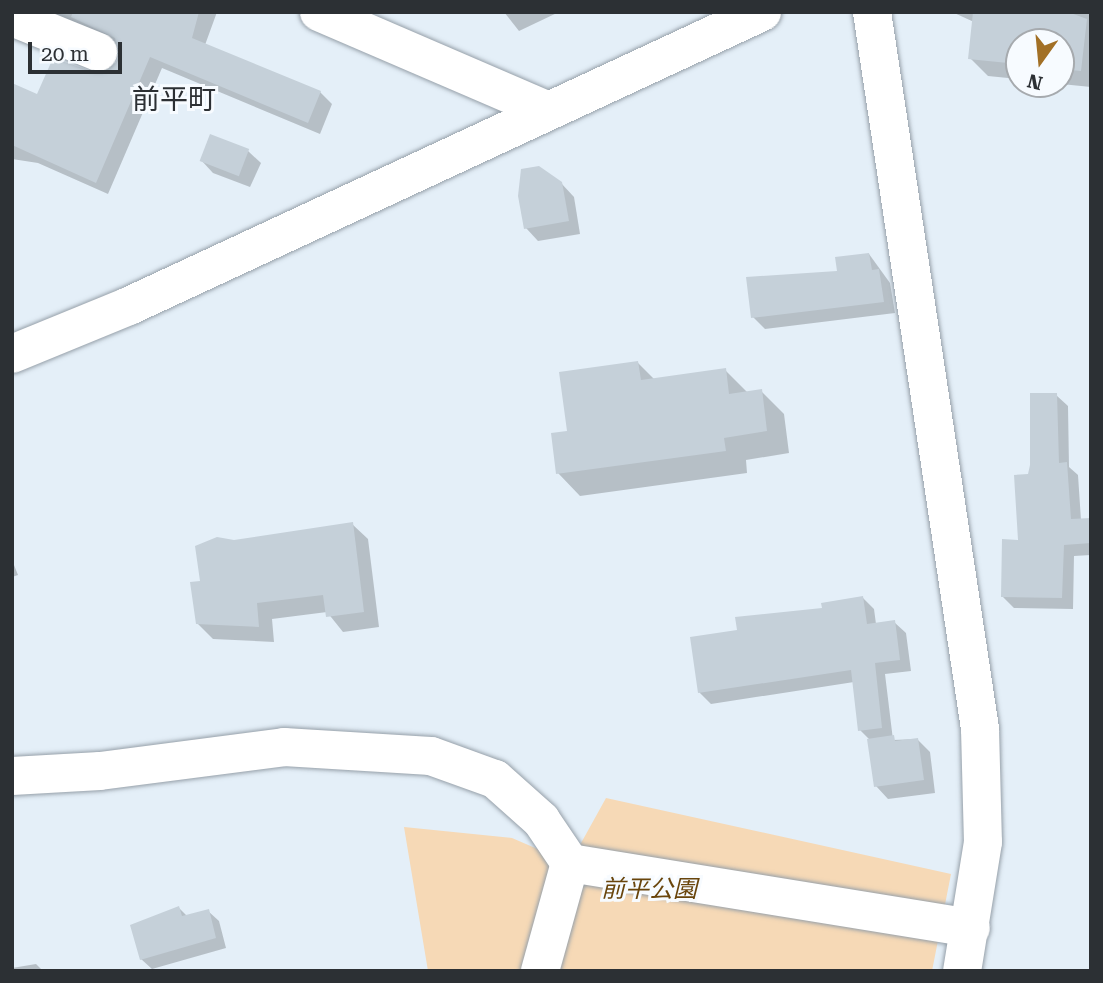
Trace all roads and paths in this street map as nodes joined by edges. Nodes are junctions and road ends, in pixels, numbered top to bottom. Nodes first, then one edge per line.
1 (319, 12) edge
2 (762, 12) edge
3 (872, 12) edge
4 (12, 17) edge
5 (381, 24) edge
6 (99, 52) dead end
7 (547, 110) junction
8 (12, 354) edge
9 (12, 776) edge
10 (570, 863) junction
11 (971, 928) junction
12 (540, 971) edge
13 (962, 971) edge

1 - 5 street
2 - 7 street
3 - 11 street
4 - 6 street
5 - 7 street
7 - 8 street
9 - 10 street
10 - 11 street
10 - 12 street
11 - 13 street

